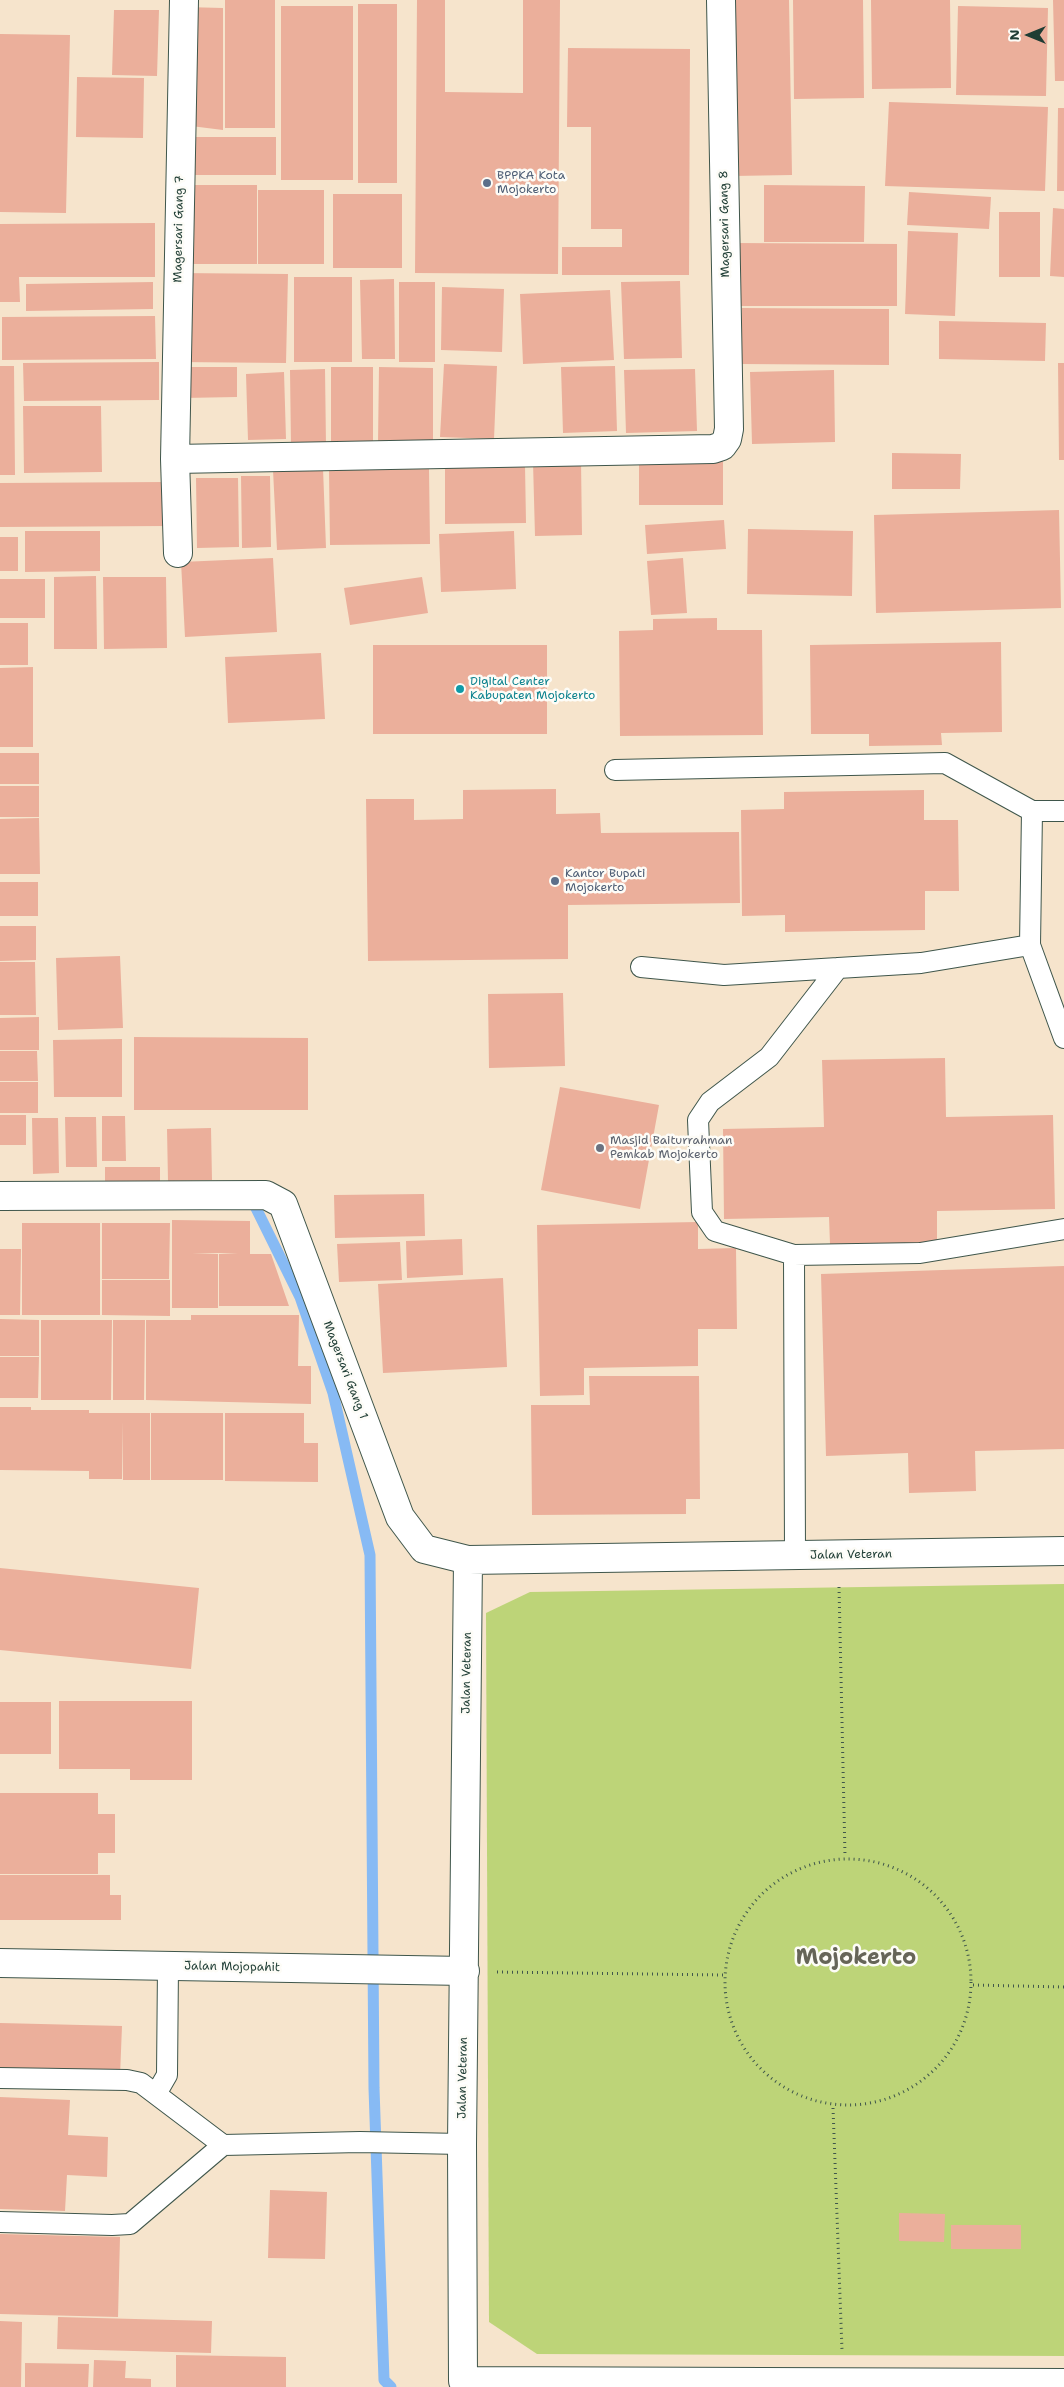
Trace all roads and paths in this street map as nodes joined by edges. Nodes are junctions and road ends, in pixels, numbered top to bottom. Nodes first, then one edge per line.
1 (184, 0) edge
2 (721, 0) edge
3 (175, 458) junction
4 (178, 553) dead end
5 (614, 770) dead end
6 (1064, 811) edge
7 (1032, 812) junction
8 (1030, 945) junction
9 (641, 967) dead end
10 (838, 968) junction
11 (1064, 1038) edge
12 (0, 1196) edge
13 (1064, 1229) edge
14 (794, 1256) junction
15 (1064, 1551) edge
16 (795, 1555) junction
17 (838, 1555) junction
18 (468, 1560) junction
19 (845, 1856) junction
20 (0, 1963) edge
21 (168, 1966) junction
22 (465, 1971) junction
23 (724, 1976) junction
24 (973, 1985) junction
25 (1064, 1987) edge
26 (0, 2078) edge
27 (156, 2094) junction
28 (833, 2108) junction
29 (462, 2144) junction
30 (223, 2145) junction
31 (0, 2222) edge
32 (843, 2382) junction
33 (1064, 2383) edge
34 (466, 2384) edge
35 (627, 2384) edge
36 (789, 2384) edge
37 (976, 2385) edge

1 - 3 street, Magersari Gang 7
2 - 3 street, Magersari Gang 8
3 - 4 street, Magersari Gang 7
5 - 7 lane
6 - 7 lane
7 - 8 lane
8 - 10 lane
8 - 11 lane
9 - 10 lane
10 - 14 lane
12 - 18 street, Magersari Gang 1
13 - 14 lane
14 - 16 lane
15 - 17 street, Jalan Veteran
16 - 17 street, Jalan Veteran
16 - 18 street, Jalan Veteran
17 - 19 path
18 - 22 street, Jalan Veteran
19 - 23 path
19 - 24 path
20 - 21 street, Jalan Mojopahit
21 - 22 street, Jalan Mojopahit
21 - 27 lane
22 - 23 path
22 - 29 street, Jalan Veteran
23 - 28 path
24 - 25 path
24 - 28 path
26 - 27 lane
27 - 30 lane
28 - 32 path
29 - 30 lane
29 - 34 street, Jalan Veteran
30 - 31 lane
32 - 36 street
32 - 37 street
33 - 37 street
34 - 35 street
35 - 36 street

